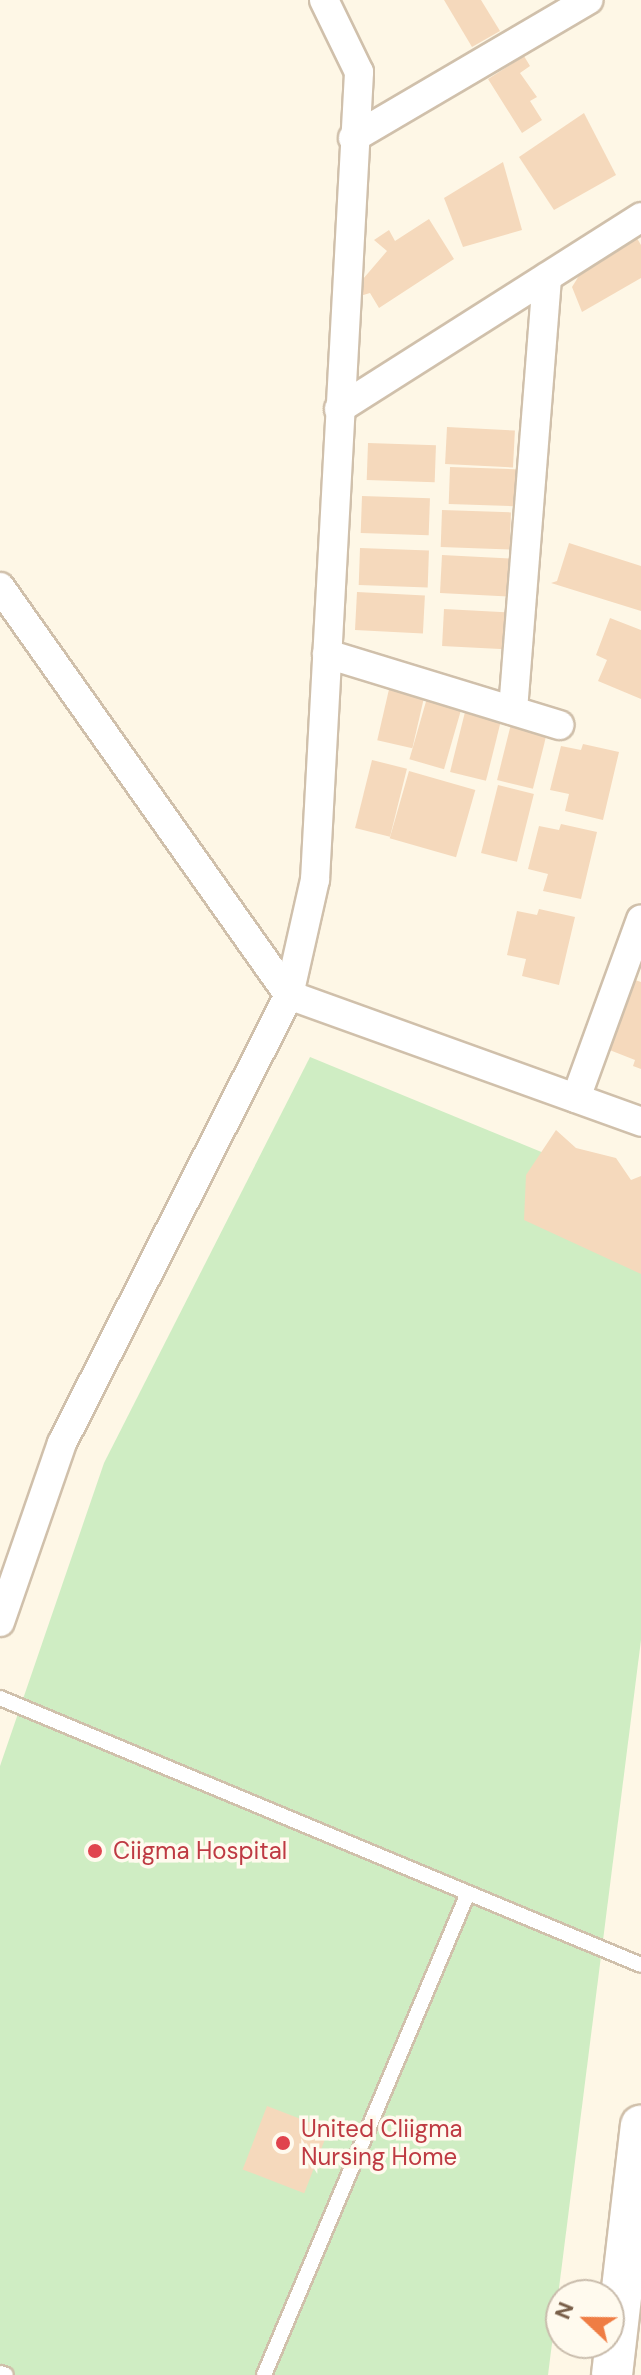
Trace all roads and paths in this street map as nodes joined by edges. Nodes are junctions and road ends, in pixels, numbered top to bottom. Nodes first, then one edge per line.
1 (324, 0) edge
2 (588, 0) edge
3 (353, 138) junction
4 (641, 217) edge
5 (547, 277) junction
6 (339, 409) junction
7 (0, 587) edge
8 (327, 654) junction
9 (513, 710) junction
10 (559, 725) dead end
11 (641, 919) edge
12 (289, 995) junction
13 (576, 1098) junction
14 (641, 1122) edge
15 (0, 1622) edge
16 (0, 1698) edge
17 (468, 1893) junction
18 (641, 1965) edge
19 (641, 2126) edge
20 (0, 2373) edge
21 (6, 2375) edge
22 (264, 2375) edge
23 (612, 2375) edge

1 - 3 street
2 - 3 street
3 - 6 street
4 - 5 street
5 - 6 street
5 - 9 street
6 - 8 street
7 - 12 street
8 - 9 street
8 - 12 street
9 - 10 street
11 - 13 street
12 - 13 street
12 - 15 street
13 - 14 street
16 - 17 lane
17 - 18 lane
17 - 22 lane
19 - 23 main road
20 - 21 lane

